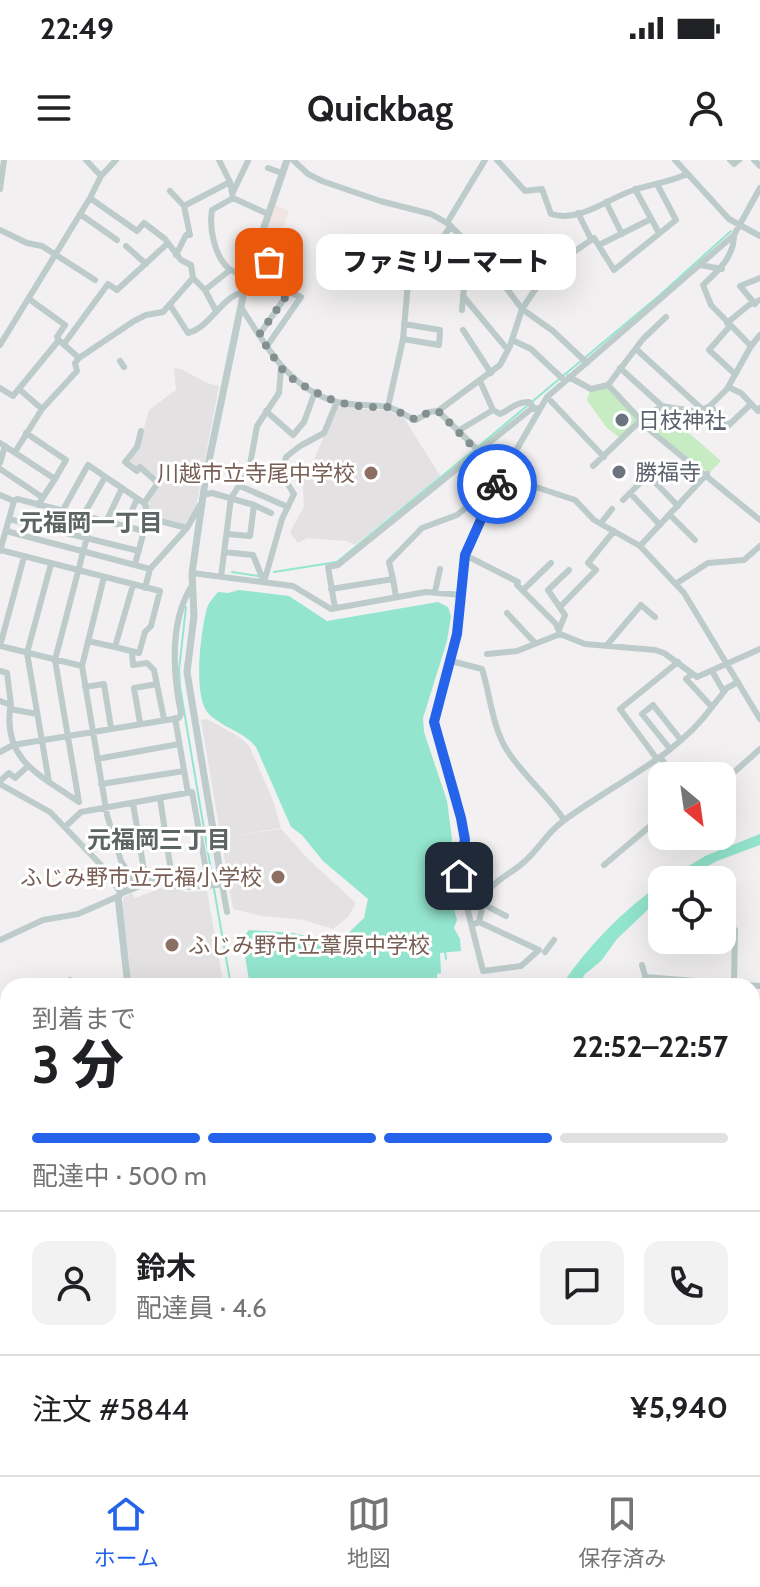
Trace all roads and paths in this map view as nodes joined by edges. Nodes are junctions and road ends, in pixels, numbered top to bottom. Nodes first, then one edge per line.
1 (4, 160) edge
2 (86, 160) edge
3 (116, 160) edge
4 (219, 160) edge
5 (287, 160) edge
6 (293, 160) edge
7 (485, 160) edge
8 (497, 160) edge
9 (675, 160) edge
10 (730, 160) edge
11 (739, 160) edge
12 (754, 160) edge
13 (248, 161) edge
14 (760, 166) edge
15 (268, 168) dead end
16 (282, 173) junction
17 (687, 174) junction
18 (101, 176) junction
19 (230, 182) junction
20 (657, 184) junction
21 (0, 189) edge
22 (635, 189) junction
23 (760, 189) edge
24 (170, 191) dead end
25 (233, 195) junction
26 (90, 198) junction
27 (606, 202) junction
28 (184, 206) junction
29 (578, 213) junction
30 (80, 214) junction
31 (268, 214) junction
32 (651, 219) junction
33 (449, 225) junction
34 (740, 226) junction
35 (0, 230) edge
36 (659, 233) junction
37 (622, 234) junction
38 (734, 235) junction
39 (760, 236) edge
40 (591, 239) junction
41 (117, 240) dead end
42 (168, 243) junction
43 (599, 245) junction
44 (126, 246) dead end
45 (478, 252) junction
46 (55, 253) junction
47 (176, 255) junction
48 (453, 255) dead end
49 (254, 256) junction
50 (146, 264) junction
51 (435, 265) dead end
52 (700, 265) junction
53 (465, 267) junction
54 (722, 269) junction
55 (230, 270) junction
56 (247, 277) junction
57 (193, 278) junction
58 (760, 278) edge
59 (500, 279) junction
60 (408, 283) junction
61 (427, 283) junction
62 (108, 284) junction
63 (537, 286) junction
64 (205, 290) junction
65 (243, 292) junction
66 (289, 292) junction
67 (463, 296) junction
68 (29, 299) junction
69 (757, 302) edge
70 (170, 305) junction
71 (241, 307) junction
72 (522, 309) junction
73 (462, 310) dead end
74 (216, 311) junction
75 (666, 317) dead end
76 (404, 324) junction
77 (728, 325) junction
78 (463, 330) dead end
79 (259, 335) junction
80 (760, 335) edge
81 (403, 339) junction
82 (512, 340) junction
83 (62, 342) junction
84 (0, 345) edge
85 (267, 346) junction
86 (751, 346) junction
87 (636, 349) junction
88 (508, 350) junction
89 (79, 358) junction
90 (587, 363) junction
91 (281, 368) junction
92 (620, 368) junction
93 (491, 373) junction
94 (735, 374) junction
95 (567, 379) junction
96 (480, 381) junction
97 (608, 385) junction
98 (728, 387) junction
99 (0, 388) edge
100 (19, 389) junction
101 (315, 392) junction
102 (547, 397) junction
103 (337, 402) junction
104 (751, 404) junction
105 (662, 406) junction
106 (388, 407) junction
107 (537, 408) junction
108 (706, 408) junction
109 (42, 409) junction
110 (493, 410) junction
111 (266, 411) junction
112 (438, 411) junction
113 (759, 412) edge
114 (641, 420) junction
115 (141, 431) dead end
116 (458, 431) junction
117 (26, 433) junction
118 (2, 444) edge
119 (15, 452) junction
120 (479, 453) junction
121 (604, 457) junction
122 (0, 463) edge
123 (593, 466) dead end
124 (0, 469) edge
125 (504, 470) junction
126 (707, 474) junction
127 (105, 477) junction
128 (55, 479) junction
129 (240, 486) junction
130 (122, 488) junction
131 (630, 493) junction
132 (0, 495) edge
133 (203, 498) junction
134 (231, 498) junction
135 (623, 500) dead end
136 (14, 501) junction
137 (40, 501) junction
138 (141, 501) junction
139 (254, 505) junction
140 (678, 506) junction
141 (288, 507) junction
142 (612, 509) dead end
143 (63, 510) junction
144 (271, 513) dead end
145 (483, 515) junction
146 (670, 515) junction
147 (83, 516) junction
148 (92, 518) junction
149 (760, 520) edge
150 (106, 522) junction
151 (601, 523) junction
152 (8, 525) junction
153 (660, 525) junction
154 (125, 526) junction
155 (187, 528) junction
156 (614, 531) junction
157 (227, 534) junction
158 (87, 538) junction
159 (695, 540) dead end
160 (640, 546) junction
161 (760, 546) edge
162 (0, 551) edge
163 (84, 551) junction
164 (139, 551) junction
165 (224, 552) junction
166 (465, 555) junction
167 (24, 557) junction
168 (551, 563) dead end
169 (51, 564) junction
170 (135, 564) junction
171 (150, 569) junction
172 (440, 569) dead end
173 (569, 570) dead end
174 (78, 571) junction
175 (192, 573) junction
176 (104, 577) junction
177 (221, 577) junction
178 (393, 579) junction
179 (264, 582) junction
180 (677, 583) junction
181 (193, 584) junction
182 (133, 585) junction
183 (145, 588) junction
184 (331, 589) junction
185 (523, 590) junction
186 (435, 592) junction
187 (396, 597) junction
188 (462, 598) junction
189 (472, 604) dead end
190 (560, 607) junction
191 (335, 608) junction
192 (507, 613) dead end
193 (655, 617) dead end
194 (560, 632) junction
195 (88, 641) junction
196 (535, 643) junction
197 (607, 645) junction
198 (0, 646) edge
199 (115, 647) junction
200 (760, 649) edge
201 (132, 652) junction
202 (27, 653) junction
203 (487, 654) dead end
204 (55, 660) junction
205 (451, 661) junction
206 (678, 662) junction
207 (728, 664) junction
208 (82, 666) junction
209 (0, 671) edge
210 (712, 671) junction
211 (691, 675) junction
212 (738, 682) junction
213 (157, 684) junction
214 (85, 687) junction
215 (724, 692) junction
216 (0, 701) edge
217 (11, 707) junction
218 (712, 707) junction
219 (37, 714) junction
220 (175, 718) junction
221 (164, 719) junction
222 (760, 719) edge
223 (140, 723) junction
224 (111, 728) junction
225 (92, 731) junction
226 (67, 736) junction
227 (42, 740) junction
228 (681, 740) junction
229 (179, 744) junction
230 (13, 745) junction
231 (670, 749) junction
232 (760, 749) edge
233 (0, 752) edge
234 (659, 758) junction
235 (97, 759) junction
236 (662, 762) edge
237 (27, 767) junction
238 (736, 770) edge
239 (184, 771) junction
240 (0, 782) edge
241 (49, 782) junction
242 (101, 784) junction
243 (188, 793) junction
244 (160, 798) junction
245 (79, 802) junction
246 (133, 803) junction
247 (105, 808) junction
248 (86, 811) junction
249 (564, 820) junction
250 (65, 827) junction
251 (648, 828) edge
252 (604, 865) dead end
253 (146, 883) junction
254 (222, 884) junction
255 (173, 885) junction
256 (137, 886) junction
257 (209, 886) junction
258 (120, 894) junction
259 (483, 904) junction
260 (227, 912) dead end
261 (506, 916) dead end
262 (475, 924) junction
263 (0, 940) edge
264 (554, 940) dead end
265 (545, 953) junction
266 (735, 954) edge
267 (501, 959) dead end
268 (642, 965) dead end
269 (503, 970) junction
270 (645, 977) joint
271 (128, 978) edge
272 (654, 978) edge
273 (734, 978) edge

1 - 21 street
2 - 18 street
3 - 18 street
4 - 19 street
5 - 16 street
6 - 33 street
7 - 33 street
8 - 29 street
9 - 17 street
10 - 11 street
12 - 14 street
13 - 25 street
15 - 16 street
16 - 31 street
17 - 20 street
17 - 34 street
18 - 26 street
19 - 25 street
19 - 28 street
20 - 22 street
20 - 36 street
22 - 27 street
22 - 32 street
23 - 34 street
24 - 28 street
25 - 31 street
25 - 55 street
26 - 30 street
26 - 42 street
27 - 29 street
27 - 37 street
28 - 47 street
29 - 40 street
30 - 41 street
30 - 46 street
31 - 49 street
32 - 36 street
32 - 37 street
33 - 45 street
33 - 60 street
34 - 38 street
34 - 39 street
35 - 46 street
36 - 43 street
37 - 43 street
38 - 52 street
38 - 54 street
40 - 43 street
40 - 63 street
42 - 47 street
42 - 50 street
44 - 50 street
45 - 53 street
45 - 59 street
46 - 62 street
46 - 68 street
47 - 57 street
48 - 53 street
49 - 56 street
49 - 66 street
50 - 62 street
51 - 61 street
52 - 54 street
52 - 90 street
53 - 61 street
53 - 67 street
54 - 77 street
55 - 56 street
55 - 64 street
56 - 65 street
57 - 64 street
57 - 70 street
58 - 69 street
59 - 63 street
59 - 72 street
60 - 61 street
60 - 76 street
62 - 83 street
63 - 72 street
64 - 74 street
65 - 71 street
65 - 74 street
66 - 79 street
66 - 85 street
67 - 73 street
67 - 88 street
68 - 83 street
68 - 84 street
69 - 77 street
70 - 74 street
70 - 89 street
71 - 79 street
71 - 133 street
72 - 82 street
72 - 90 street
75 - 87 street
76 - 81 street
76 - 81 street
77 - 86 street
77 - 94 street
78 - 93 street
79 - 85 street
80 - 86 street
81 - 106 street
82 - 88 street
82 - 95 street
83 - 89 street
83 - 100 street
85 - 91 street
86 - 94 street
87 - 92 street
87 - 108 street
88 - 93 street
89 - 109 street
90 - 95 street
91 - 101 street
91 - 111 street
92 - 97 street
92 - 105 street
93 - 96 street
94 - 98 street
95 - 97 street
95 - 102 street
96 - 110 street
96 - 112 street
97 - 114 street
98 - 104 street
98 - 108 street
99 - 100 street
100 - 109 street
101 - 103 street
101 - 111 street
102 - 107 street
102 - 121 street
103 - 106 street
103 - 141 street
104 - 108 street
104 - 113 street
105 - 108 street
105 - 114 street
106 - 112 street
107 - 110 street
107 - 120 street
107 - 125 street
109 - 117 street
110 - 116 street
111 - 129 street
112 - 116 street
114 - 121 street
114 - 126 street
115 - 138 street
116 - 120 street
117 - 119 street
117 - 128 street
118 - 119 street
118 - 122 street
119 - 128 street
120 - 125 street
120 - 184 street
121 - 123 street
124 - 137 street
125 - 145 street
125 - 151 street
126 - 140 street
126 - 149 street
127 - 130 street
127 - 143 street
127 - 147 street
128 - 137 street
129 - 134 street
129 - 141 street
130 - 138 street
130 - 150 street
131 - 135 street
131 - 140 street
131 - 153 street
132 - 136 street
133 - 134 street
133 - 155 street
133 - 175 street
134 - 139 street
134 - 157 street
136 - 137 street
136 - 152 street
137 - 143 street
138 - 154 street
138 - 155 street
139 - 144 street
139 - 157 street
140 - 146 street
141 - 179 street
142 - 151 street
143 - 147 street
145 - 166 street
145 - 178 street
146 - 153 street
146 - 159 street
147 - 148 street
148 - 150 street
148 - 158 street
150 - 154 street
151 - 156 street
152 - 158 street
152 - 162 street
152 - 163 street
153 - 160 street
154 - 164 street
155 - 171 street
156 - 160 street
156 - 190 street
157 - 165 street
158 - 163 street
158 - 164 street
160 - 180 street
161 - 180 street
162 - 167 street
163 - 170 street
163 - 174 street
164 - 170 street
165 - 177 street
165 - 179 street
166 - 185 street
166 - 188 street
167 - 169 street
167 - 198 street
168 - 185 street
169 - 174 street
169 - 202 street
170 - 171 street
171 - 183 street
172 - 186 street
173 - 190 street
174 - 176 street
174 - 204 street
175 - 177 street
175 - 181 street
176 - 182 street
176 - 195 street
177 - 179 street
178 - 184 street
178 - 187 street
179 - 191 street
180 - 207 street
181 - 220 street
181 - 254 street
182 - 183 street
182 - 199 street
183 - 201 street
184 - 191 street
185 - 194 street
186 - 187 street
186 - 188 street
187 - 191 street
188 - 189 street
188 - 205 street
190 - 194 street
192 - 196 street
193 - 197 street
194 - 196 street
194 - 197 street
195 - 199 street
195 - 208 street
196 - 203 street
197 - 206 street
198 - 202 street
199 - 201 street
200 - 207 street
201 - 213 street
202 - 204 street
202 - 219 street
204 - 208 street
204 - 226 street
205 - 249 street
205 - 262 street
206 - 211 street
206 - 234 street
207 - 210 street
207 - 212 street
208 - 214 street
209 - 217 street
210 - 211 street
210 - 215 street
211 - 218 street
212 - 215 street
212 - 222 street
213 - 221 street
213 - 223 street
214 - 224 street
214 - 225 street
215 - 218 street
216 - 217 street
217 - 219 street
217 - 230 street
218 - 228 street
219 - 227 street
220 - 221 street
220 - 229 street
221 - 223 street
223 - 224 street
224 - 225 street
225 - 226 street
225 - 235 street
226 - 227 street
226 - 245 street
227 - 230 street
227 - 241 street
228 - 231 street
228 - 231 street
229 - 235 street
229 - 239 street
230 - 233 street
230 - 237 street
231 - 234 street
232 - 238 street
234 - 236 street
234 - 249 street
235 - 242 street
237 - 240 street
237 - 241 street
239 - 242 street
239 - 243 street
240 - 250 street
241 - 245 street
242 - 247 street
243 - 244 street
243 - 257 street
244 - 246 street
244 - 255 street
245 - 248 street
246 - 247 street
246 - 253 street
247 - 248 street
247 - 256 street
248 - 250 street
249 - 259 street
250 - 258 street
251 - 252 street
253 - 255 street
253 - 256 street
254 - 257 street
254 - 260 street
255 - 257 street
256 - 258 street
258 - 263 street
258 - 271 street
259 - 261 street
259 - 262 street
262 - 265 street
262 - 269 street
264 - 265 street
265 - 269 street
266 - 273 street
267 - 269 street
268 - 270 street
270 - 272 street

